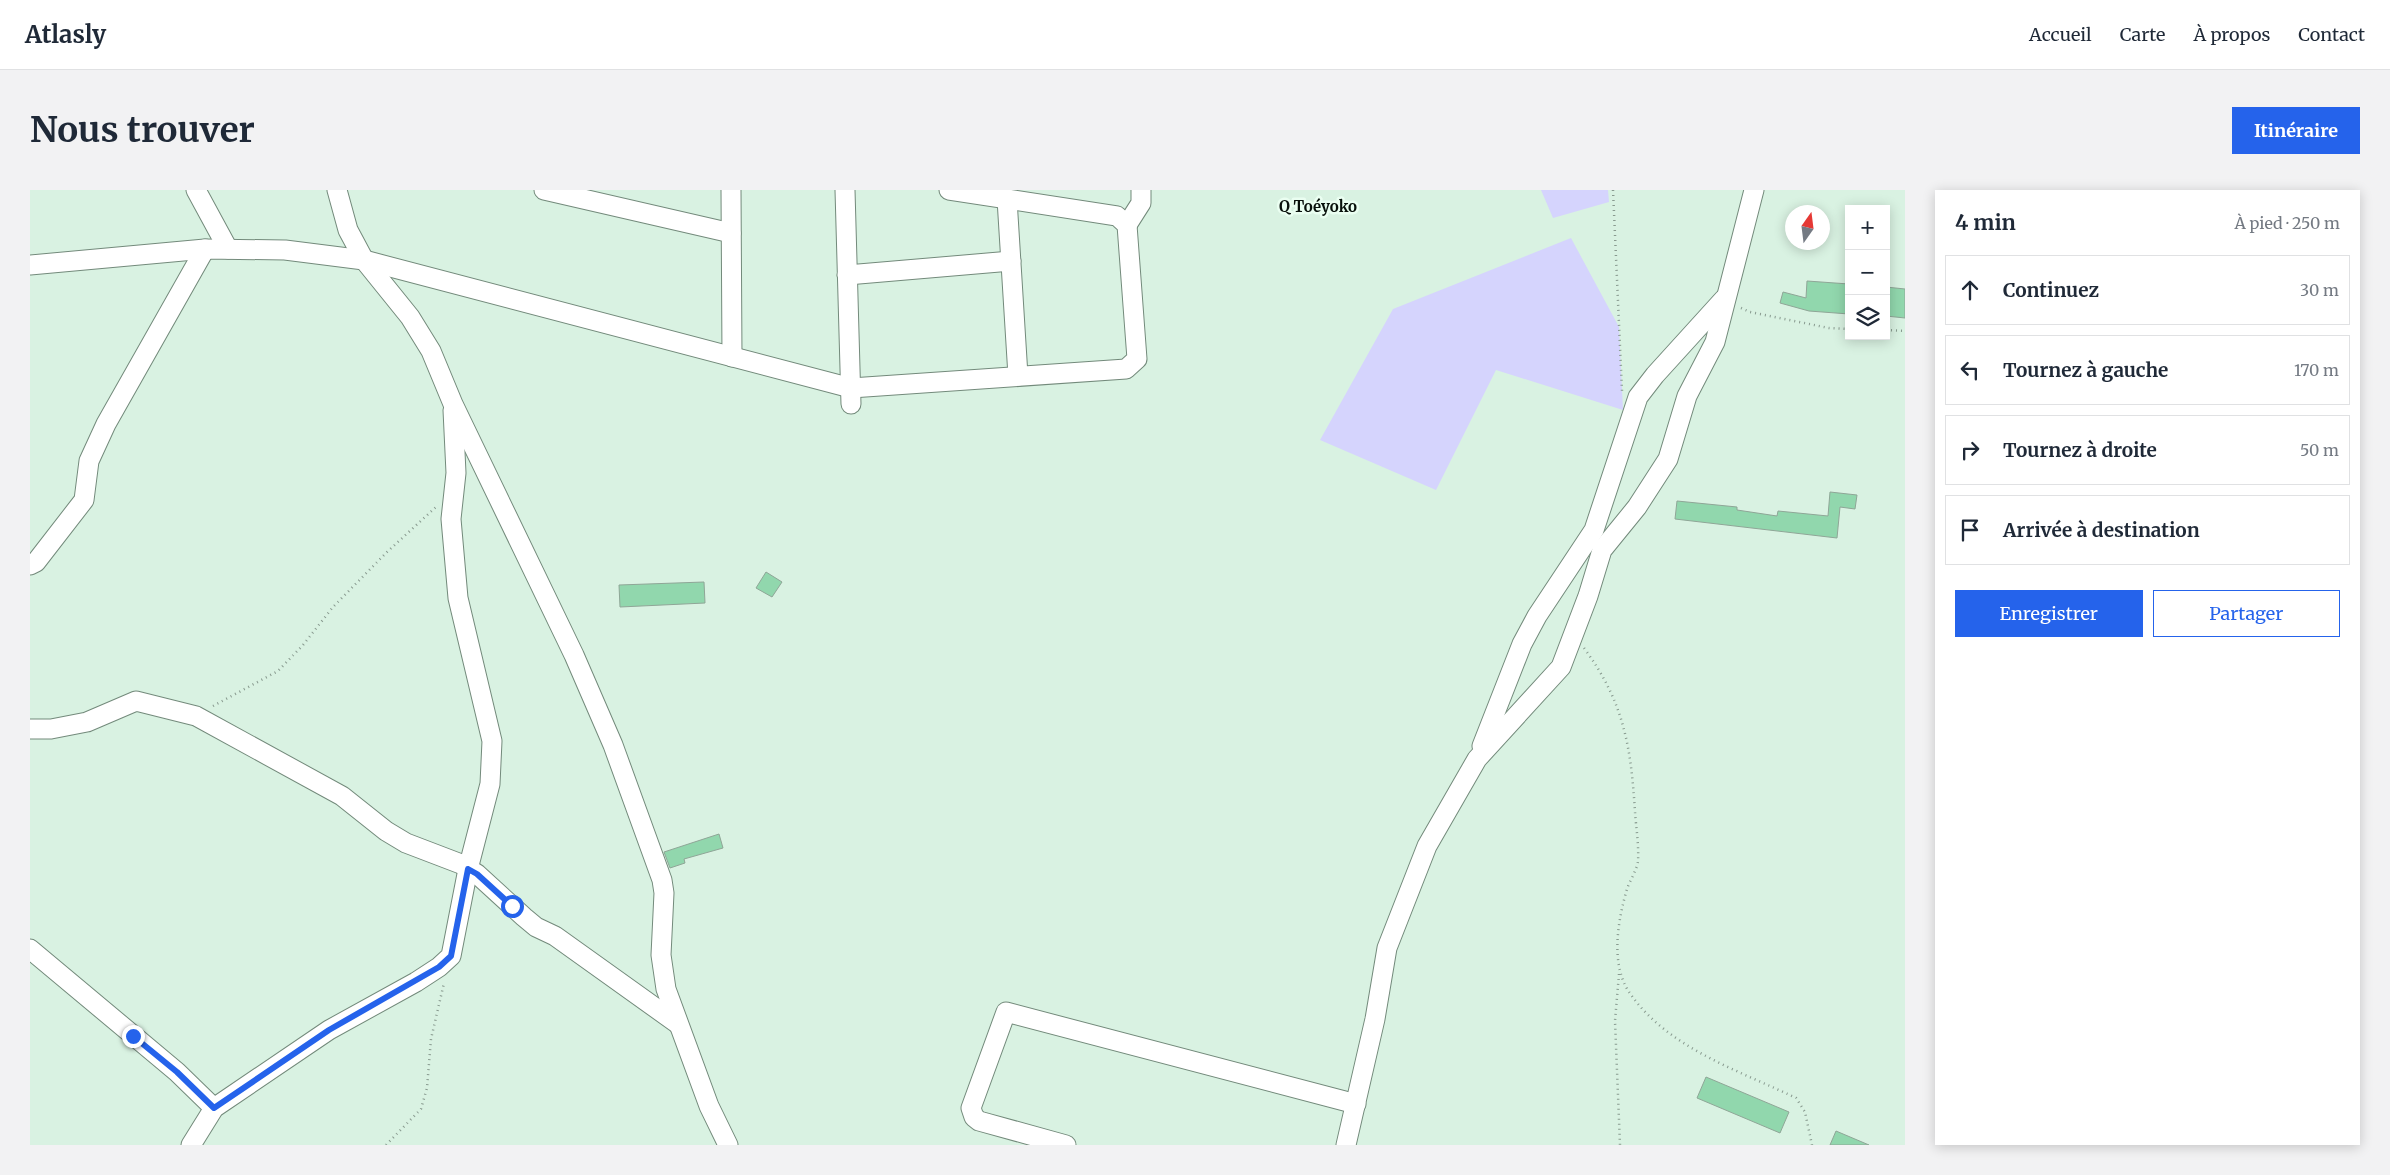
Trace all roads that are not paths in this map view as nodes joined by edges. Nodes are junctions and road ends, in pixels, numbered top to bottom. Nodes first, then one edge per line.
1 (196, 190) edge
2 (337, 190) edge
3 (544, 190) edge
4 (731, 190) edge
5 (845, 190) edge
6 (949, 190) edge
7 (1141, 190) edge
8 (1754, 190) edge
9 (1008, 199) junction
10 (1127, 225) junction
11 (731, 233) junction
12 (204, 249) junction
13 (228, 249) junction
14 (364, 260) junction
15 (1011, 261) junction
16 (30, 265) edge
17 (847, 275) junction
18 (1727, 296) junction
19 (732, 357) junction
20 (1018, 376) junction
21 (851, 396) junction
22 (453, 404) junction
23 (30, 565) edge
24 (30, 729) edge
25 (1477, 759) junction
26 (468, 869) junction
27 (30, 949) edge
28 (678, 1024) junction
29 (1356, 1104) junction
30 (214, 1108) junction
31 (192, 1145) edge
32 (728, 1145) edge
33 (1066, 1145) edge
34 (1346, 1145) edge

1 - 13 street
2 - 14 street
3 - 11 street
4 - 11 street
5 - 17 street
6 - 9 street
7 - 10 street
8 - 18 street
9 - 10 street
9 - 15 street
10 - 20 street
11 - 19 street
12 - 13 street
12 - 16 street
12 - 23 street
13 - 14 street
14 - 19 street
14 - 22 street
15 - 17 street
15 - 20 street
17 - 21 street
18 - 25 street
18 - 25 street
19 - 21 street
20 - 21 street
22 - 26 street
22 - 28 street
24 - 26 street
25 - 29 street
26 - 28 street
26 - 30 street
27 - 30 street
28 - 32 street
29 - 33 street
29 - 34 street
30 - 31 street

